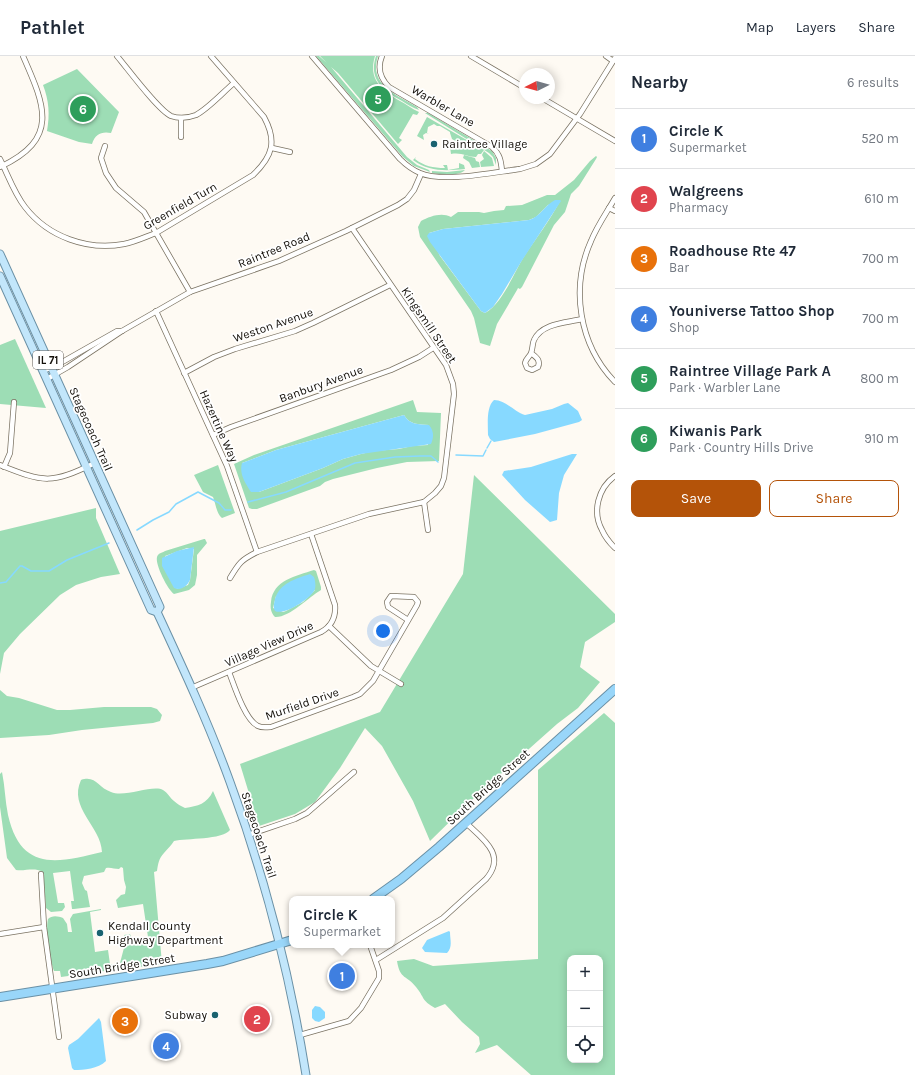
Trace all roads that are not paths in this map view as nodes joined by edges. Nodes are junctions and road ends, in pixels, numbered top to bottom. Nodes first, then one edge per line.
1 (23, 56) edge
2 (117, 56) edge
3 (211, 56) edge
4 (312, 56) edge
5 (382, 56) edge
6 (471, 56) edge
7 (606, 56) edge
8 (614, 59) edge
9 (234, 83) junction
10 (519, 84) edge
11 (552, 104) edge
12 (181, 118) junction
13 (577, 119) junction
14 (180, 137) dead end
15 (615, 141) edge
16 (105, 146) dead end
17 (272, 148) junction
18 (290, 152) dead end
19 (0, 159) edge
20 (2, 167) edge
21 (502, 171) junction
22 (421, 174) junction
23 (615, 198) edge
24 (609, 208) junction
25 (615, 211) edge
26 (352, 228) junction
27 (156, 233) junction
28 (0, 254) edge
29 (0, 276) edge
30 (390, 285) junction
31 (190, 292) junction
32 (156, 311) junction
33 (582, 320) junction
34 (122, 331) junction
35 (433, 348) junction
36 (531, 352) dead end
37 (51, 367) junction
38 (43, 371) junction
39 (184, 373) junction
40 (55, 375) junction
41 (47, 379) junction
42 (615, 382) edge
43 (14, 402) dead end
44 (213, 435) junction
45 (95, 463) junction
46 (2, 466) edge
47 (86, 467) junction
48 (615, 476) edge
49 (424, 502) junction
50 (428, 530) dead end
51 (311, 534) junction
52 (615, 548) edge
53 (257, 552) junction
54 (230, 578) dead end
55 (157, 612) junction
56 (408, 620) junction
57 (329, 626) junction
58 (229, 672) junction
59 (378, 672) junction
60 (401, 684) dead end
61 (191, 688) junction
62 (615, 689) edge
63 (354, 772) dead end
64 (466, 823) junction
65 (248, 835) junction
66 (41, 874) dead end
67 (377, 896) edge
68 (44, 927) junction
69 (0, 934) edge
70 (289, 941) edge
71 (280, 945) junction
72 (371, 948) edge
73 (376, 960) junction
74 (52, 988) junction
75 (0, 997) edge
76 (300, 1035) junction
77 (59, 1037) dead end
78 (306, 1075) edge

1 - 20 street
2 - 12 street
3 - 9 street
4 - 22 street
5 - 21 street, Warbler Lane
6 - 10 street
7 - 8 street
8 - 13 street
9 - 12 street
9 - 17 street
11 - 13 street
12 - 14 street
13 - 15 street
13 - 21 street
16 - 27 street
17 - 18 street
17 - 27 street, Greenfield Turn
19 - 20 street, Greenfield Turn
20 - 27 street, Greenfield Turn
21 - 22 street
22 - 26 street, Raintree Road
23 - 24 street
24 - 25 street
24 - 33 street
26 - 30 street, Kingsmill Street
26 - 31 street, Raintree Road
27 - 31 street
28 - 37 main road, Stagecoach Trail / IL 71
29 - 38 main road, Stagecoach Trail / IL 71
30 - 35 street, Kingsmill Street
30 - 39 street, Weston Avenue
31 - 32 street, Raintree Road
32 - 34 street, Raintree Road
32 - 39 street, Hazertine Way
33 - 36 street
33 - 42 street
34 - 37 street, Raintree Road
34 - 40 street, Raintree Road
35 - 44 street, Banbury Avenue
35 - 49 street, Kingsmill Street
37 - 38 street, Raintree Road
37 - 40 main road, Stagecoach Trail / IL 71
38 - 41 main road, Stagecoach Trail / IL 71
39 - 44 street, Hazertine Way
40 - 41 street, Raintree Road
40 - 45 main road, Stagecoach Trail / IL 71
41 - 47 main road, Stagecoach Trail / IL 71
43 - 46 street
44 - 53 street, Hazertine Way
45 - 47 street
45 - 55 main road, Stagecoach Trail / IL 71
46 - 47 street
47 - 55 main road, Stagecoach Trail / IL 71
48 - 52 street
49 - 50 street
49 - 51 street, Kingsmill Street
51 - 53 street, Kingsmill Street
51 - 57 street, Village View Drive
53 - 54 street, Kingsmill Street
55 - 61 main road, Stagecoach Trail / IL 71
56 - 56 street
56 - 59 street
57 - 58 street, Village View Drive
57 - 59 street
58 - 59 street, Murfield Drive
58 - 61 street, Village View Drive
59 - 60 street
61 - 65 main road, Stagecoach Trail / IL 71
62 - 64 highway, South Bridge Street
63 - 65 street
64 - 67 highway, South Bridge Street
64 - 73 street
65 - 71 main road, Stagecoach Trail / IL 71
66 - 68 street
68 - 69 street
68 - 74 street
70 - 71 highway, South Bridge Street
71 - 74 highway, South Bridge Street
71 - 76 main road, Stagecoach Trail / IL 71
72 - 73 street
73 - 76 street
74 - 75 highway, South Bridge Street
74 - 77 street
76 - 78 main road, Stagecoach Trail / IL 71

